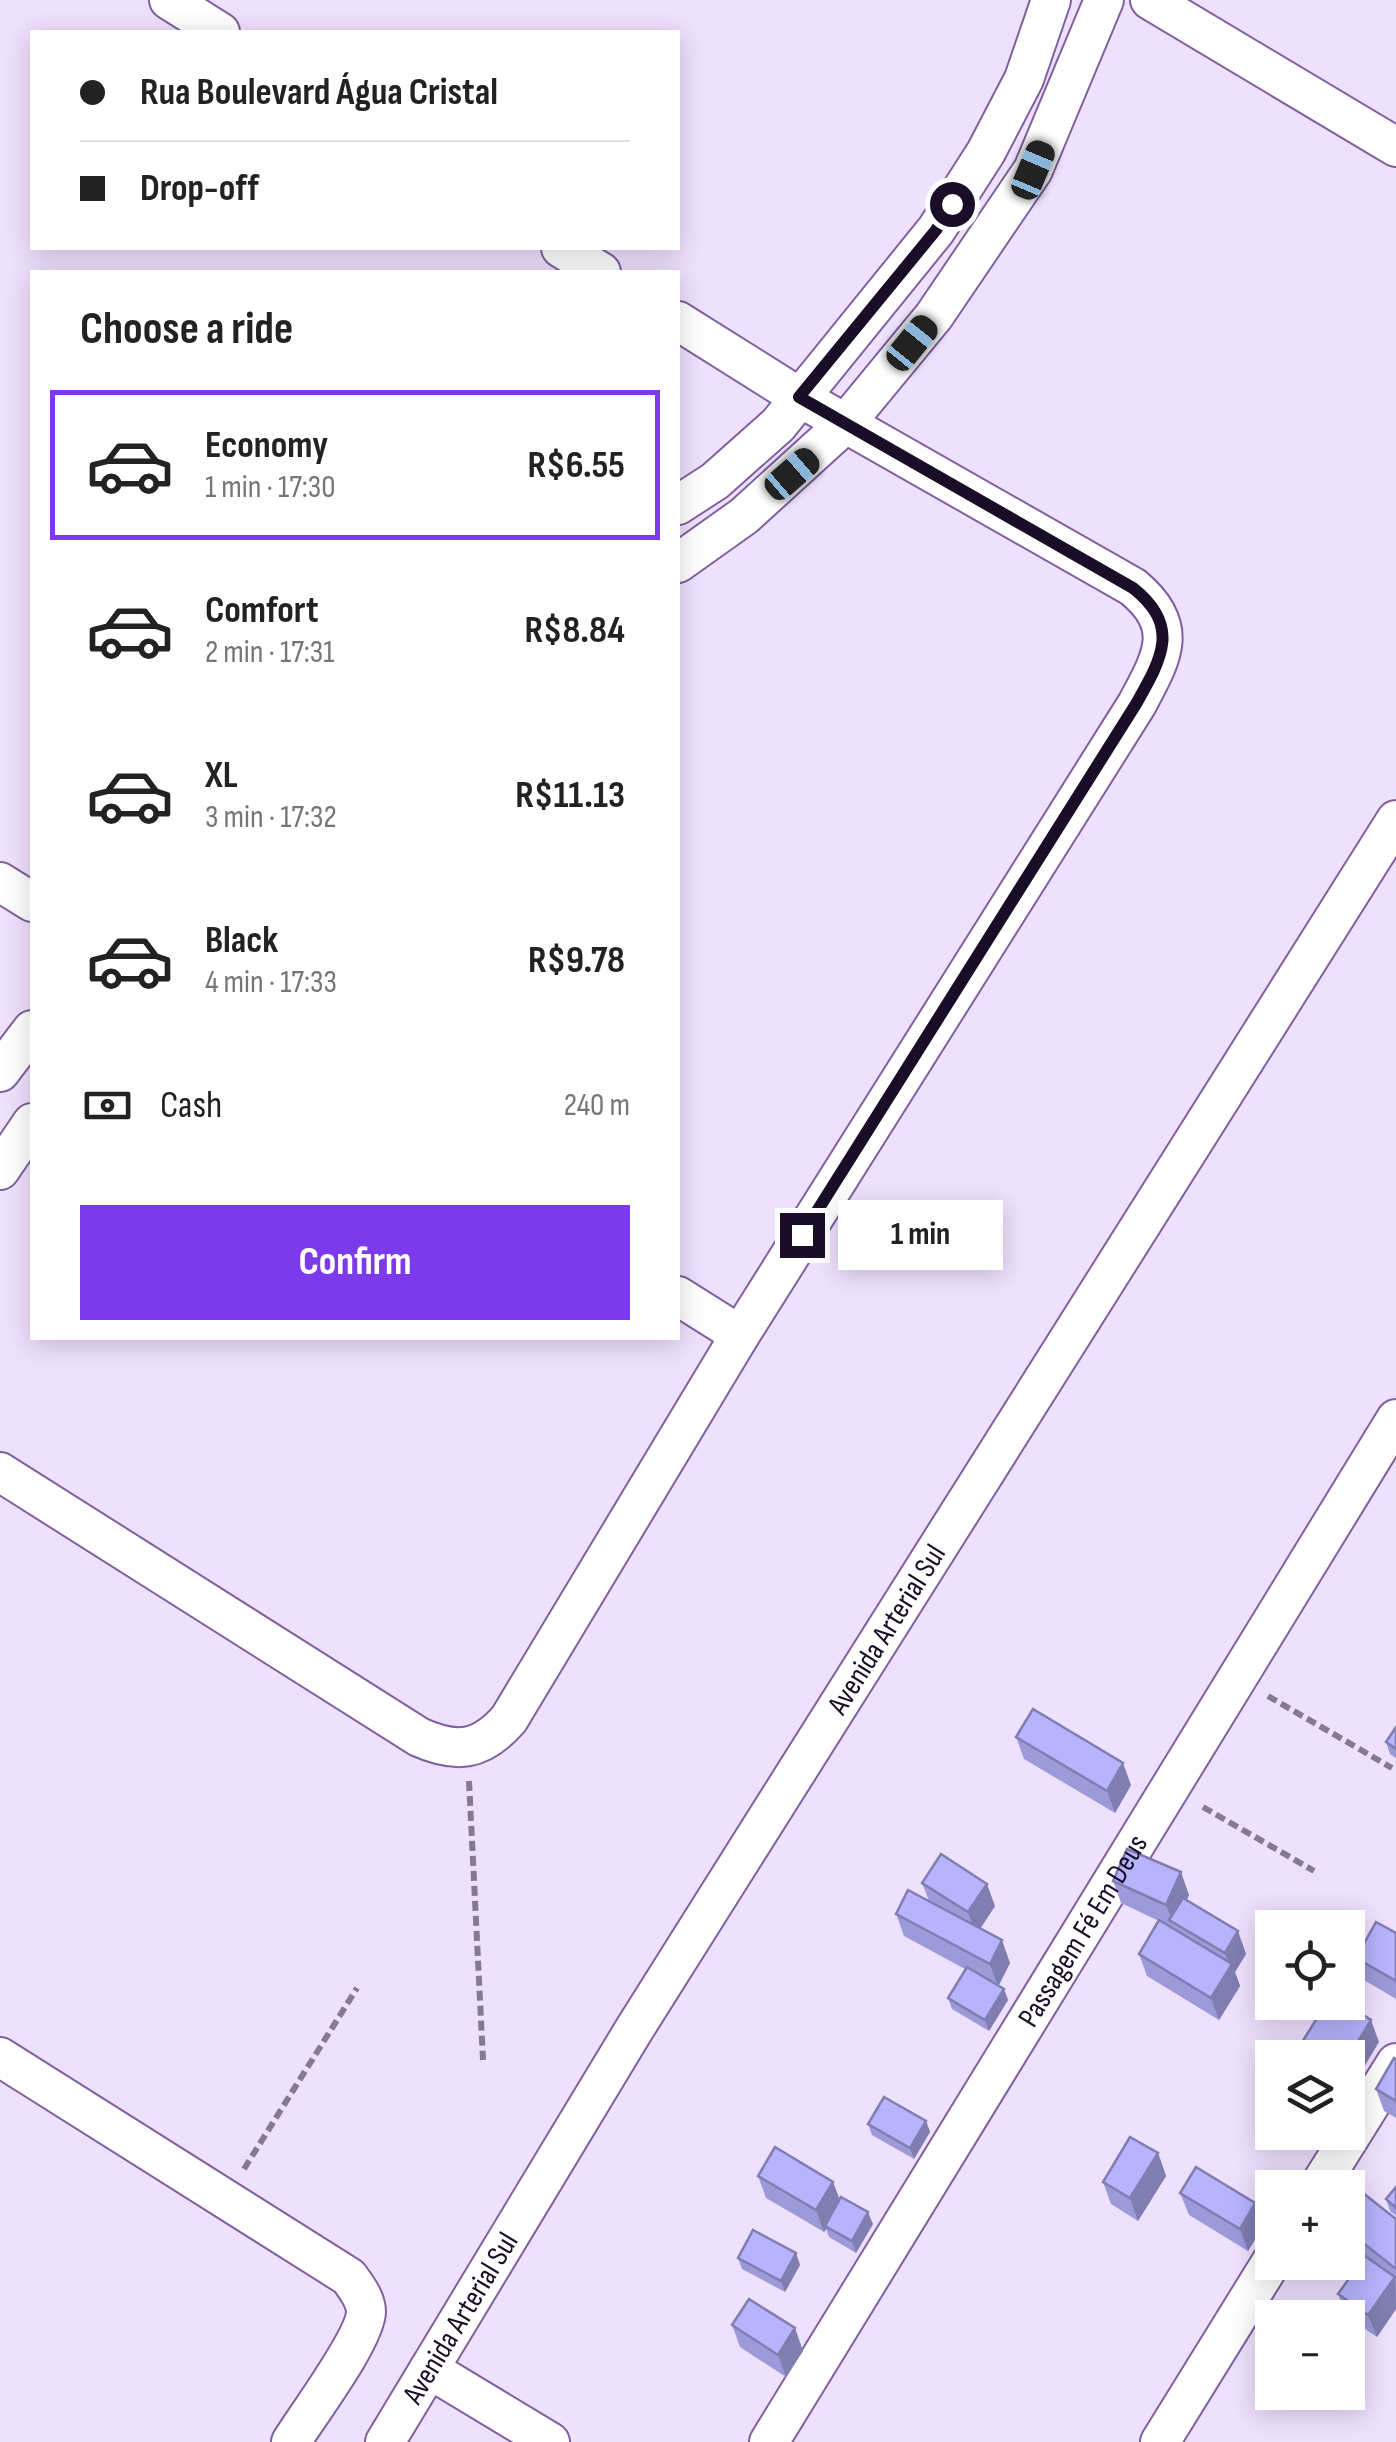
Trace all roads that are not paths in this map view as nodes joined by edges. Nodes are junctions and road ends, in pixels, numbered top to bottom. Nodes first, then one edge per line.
1 (169, 0) edge
2 (1052, 0) edge
3 (1104, 0) edge
4 (1150, 0) edge
5 (217, 30) edge
6 (1396, 147) edge
7 (565, 250) edge
8 (598, 270) edge
9 (680, 322) edge
10 (799, 397) junction
11 (845, 424) junction
12 (680, 504) edge
13 (680, 562) edge
14 (1396, 820) edge
15 (0, 882) edge
16 (30, 901) edge
17 (30, 1033) edge
18 (0, 1072) edge
19 (30, 1126) edge
20 (0, 1170) edge
21 (680, 1297) edge
22 (740, 1335) junction
23 (1396, 1420) edge
24 (0, 1472) edge
25 (0, 2056) edge
26 (1396, 2063) edge
27 (1329, 2170) edge
28 (1260, 2280) edge
29 (429, 2369) junction
30 (291, 2442) edge
31 (385, 2442) edge
32 (550, 2442) edge
33 (769, 2442) edge
34 (1160, 2442) edge

1 - 5 street
2 - 10 street
3 - 11 street
4 - 6 street
7 - 8 street
9 - 10 street
10 - 11 street
10 - 12 street
11 - 13 street
11 - 22 street
14 - 29 street, Avenida Arterial Sul
15 - 16 street
17 - 18 street
19 - 20 street
21 - 22 street
22 - 24 street
23 - 33 street, Passagem Fé Em Deus
25 - 30 street
26 - 27 street
28 - 34 street
29 - 31 street, Avenida Arterial Sul
29 - 32 street

